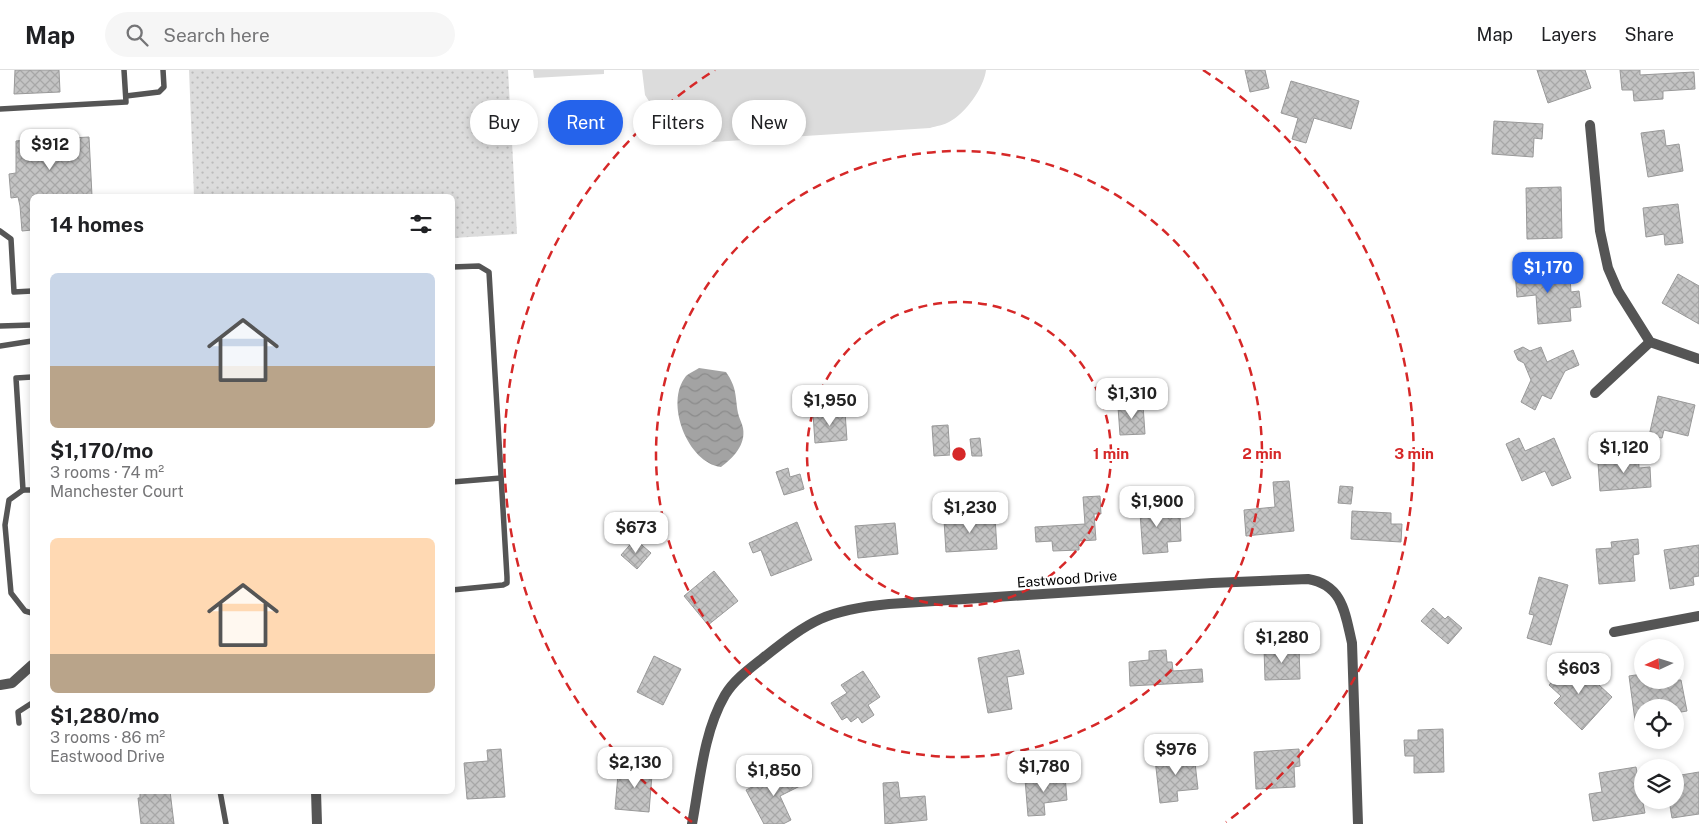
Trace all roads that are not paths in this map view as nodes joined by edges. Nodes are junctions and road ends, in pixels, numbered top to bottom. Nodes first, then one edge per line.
1 (124, 70) edge
2 (163, 70) edge
3 (126, 96) junction
4 (0, 109) edge
5 (1590, 125) dead end
6 (0, 230) edge
7 (455, 267) edge
8 (30, 290) edge
9 (30, 325) edge
10 (0, 326) edge
11 (30, 341) edge
12 (1650, 342) junction
13 (0, 346) edge
14 (1699, 359) edge
15 (30, 377) edge
16 (1595, 393) dead end
17 (501, 478) junction
18 (455, 482) edge
19 (23, 490) junction
20 (30, 490) edge
21 (455, 590) edge
22 (30, 613) edge
23 (1699, 616) edge
24 (1614, 632) dead end
25 (30, 668) edge
26 (0, 685) edge
27 (30, 704) edge
28 (19, 723) dead end
29 (221, 794) edge
30 (316, 794) edge
31 (226, 824) edge
32 (317, 824) edge
33 (692, 824) edge
34 (1358, 824) edge

1 - 3 lane
2 - 3 lane
3 - 4 lane
5 - 12 street
6 - 8 lane
7 - 17 lane
9 - 10 lane
11 - 13 lane
12 - 14 street
12 - 16 street
15 - 19 lane
17 - 18 lane
17 - 21 lane
19 - 20 lane
19 - 22 lane
23 - 24 street
25 - 26 street
27 - 28 lane
29 - 31 lane
30 - 32 street
33 - 34 street, Eastwood Drive

